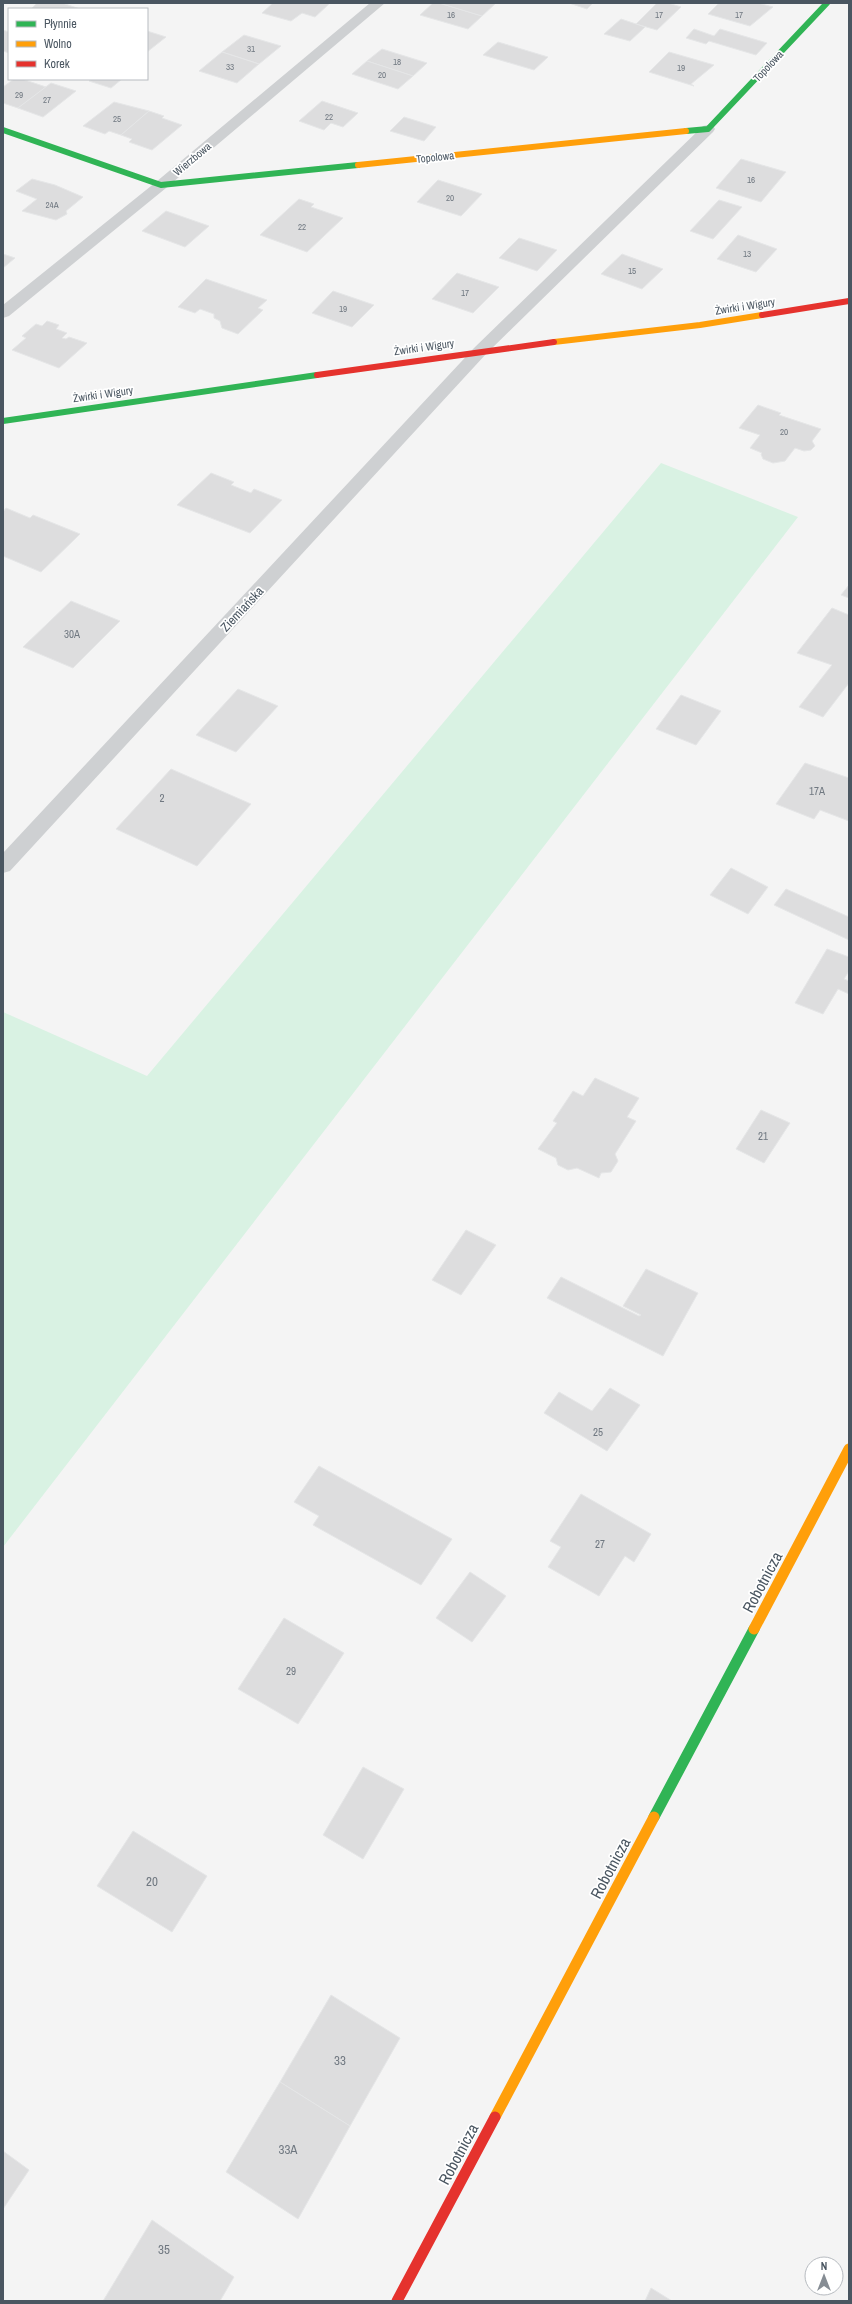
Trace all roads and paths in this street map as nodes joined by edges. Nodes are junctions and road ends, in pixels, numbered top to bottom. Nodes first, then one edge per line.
1 (378, 3) edge
2 (827, 3) edge
3 (708, 129) junction
4 (3, 130) edge
5 (161, 185) junction
6 (849, 301) edge
7 (3, 312) edge
8 (480, 351) junction
9 (3, 421) edge
10 (3, 866) edge
11 (849, 1449) edge
12 (397, 2301) edge

1 - 5 street, Wierzbowa
2 - 3 street, Topolowa
3 - 5 street, Topolowa
3 - 8 street, Topolowa
4 - 5 street
5 - 7 street, Wierzbowa
6 - 8 street, Żwirki i Wigury
8 - 9 street, Żwirki i Wigury
8 - 10 street, Ziemiańska
11 - 12 street, Robotnicza

